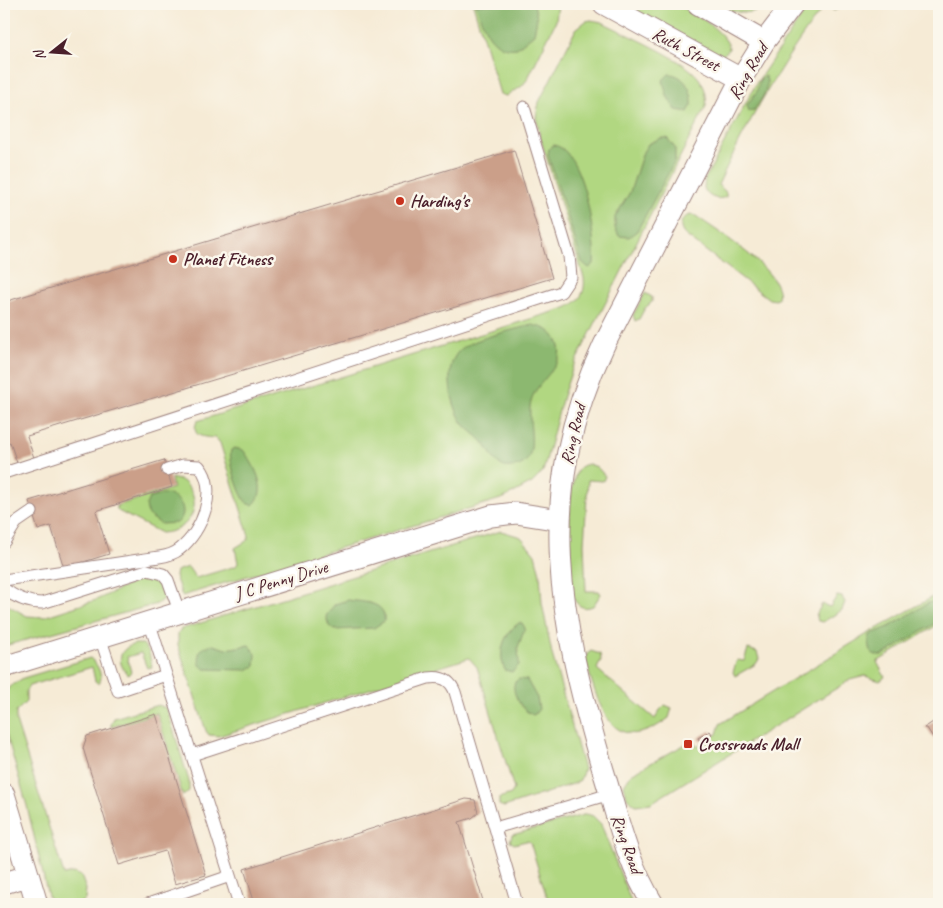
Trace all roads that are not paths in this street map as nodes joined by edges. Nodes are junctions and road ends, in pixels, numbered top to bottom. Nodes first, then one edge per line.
1 (604, 4) edge
2 (698, 4) edge
3 (793, 4) edge
4 (764, 42) junction
5 (742, 79) junction
6 (524, 107) dead end
7 (167, 470) dead end
8 (4, 473) edge
9 (32, 512) dead end
10 (560, 520) junction
11 (4, 542) edge
12 (4, 580) edge
13 (4, 589) edge
14 (179, 612) junction
15 (149, 621) junction
16 (100, 638) junction
17 (4, 667) edge
18 (166, 676) junction
19 (192, 755) junction
20 (4, 794) edge
21 (610, 794) junction
22 (495, 828) junction
23 (28, 876) junction
24 (230, 876) junction
25 (4, 883) edge
26 (36, 904) edge
27 (148, 904) edge
28 (239, 904) edge
29 (517, 904) edge
30 (653, 904) edge

1 - 5 street, Ruth Street
2 - 4 street
3 - 4 street, Ring Road
4 - 5 street, Ring Road
5 - 10 street, Ring Road
6 - 8 lane
7 - 12 lane
9 - 11 lane
10 - 14 street, J C Penny Drive
10 - 21 street, Ring Road
13 - 14 lane
14 - 15 street, J C Penny Drive
15 - 16 street, J C Penny Drive
15 - 18 lane
16 - 17 street, J C Penny Drive
16 - 18 lane
18 - 19 lane
19 - 22 lane
19 - 24 lane
20 - 23 street
21 - 22 lane
21 - 30 street, Ring Road
22 - 29 lane
23 - 25 street
23 - 26 street
24 - 27 lane
24 - 28 lane

